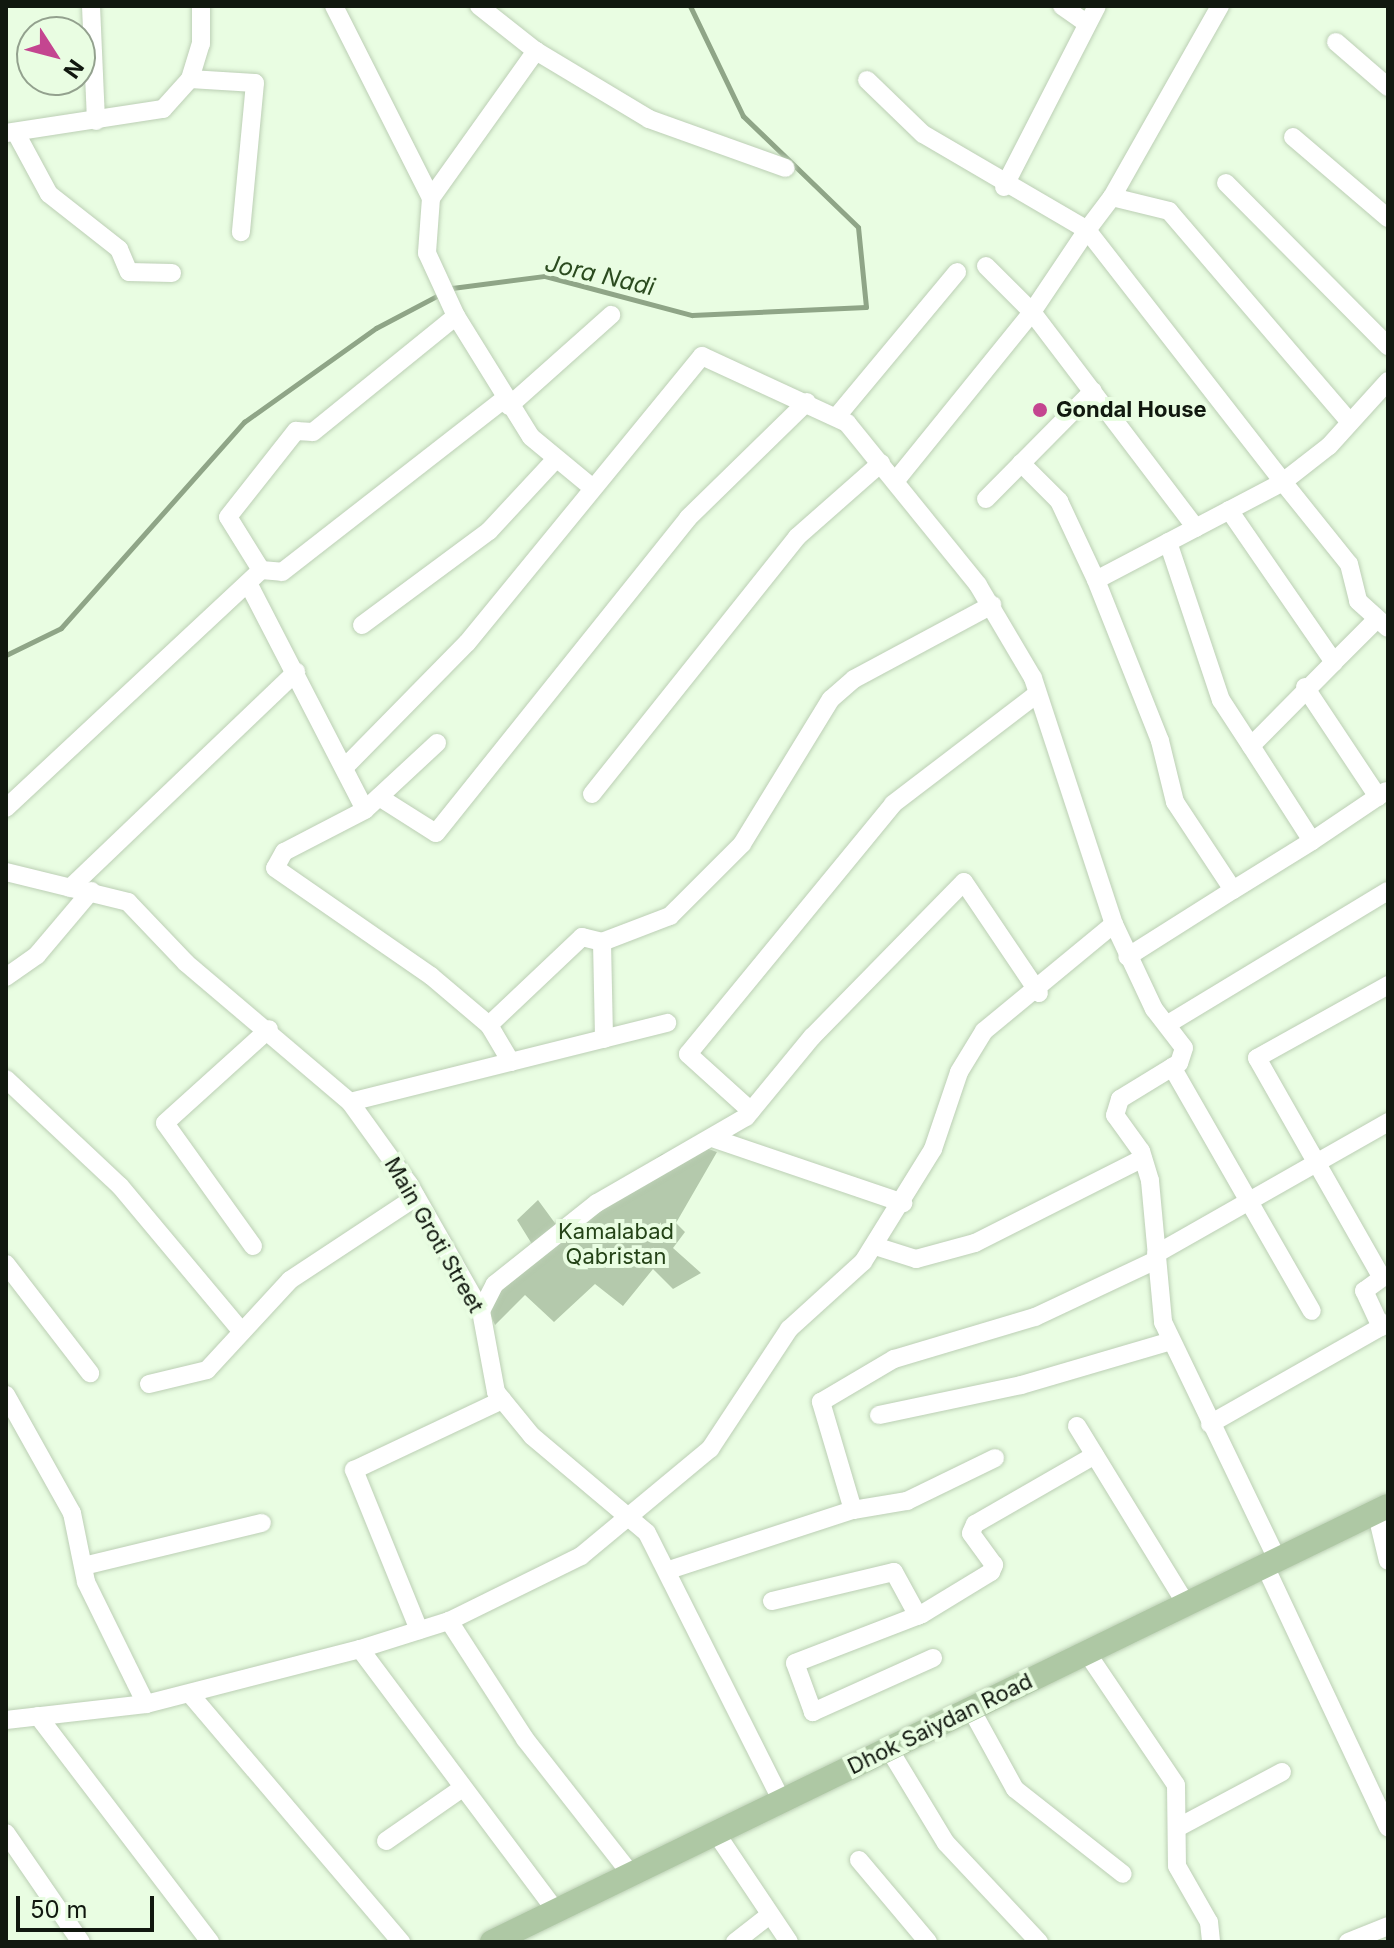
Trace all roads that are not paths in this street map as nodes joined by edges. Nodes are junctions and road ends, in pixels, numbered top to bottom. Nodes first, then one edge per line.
1 (91, 6) edge
2 (201, 6) edge
3 (479, 6) edge
4 (1062, 6) edge
5 (1097, 6) edge
6 (1220, 6) edge
7 (341, 9) edge
8 (1086, 23) junction
9 (1336, 42) dead end
10 (536, 51) junction
11 (190, 79) junction
12 (867, 80) dead end
13 (1388, 87) edge
14 (96, 121) junction
15 (11, 133) edge
16 (1293, 137) dead end
17 (786, 168) dead end
18 (1226, 183) dead end
19 (1004, 187) junction
20 (1112, 197) junction
21 (431, 198) junction
22 (1388, 218) edge
23 (1087, 230) junction
24 (241, 232) dead end
25 (986, 266) dead end
26 (957, 272) dead end
27 (172, 273) dead end
28 (1032, 312) junction
29 (611, 315) dead end
30 (456, 316) junction
31 (1388, 346) edge
32 (1388, 381) edge
33 (1093, 391) junction
34 (507, 402) junction
35 (807, 402) junction
36 (838, 415) junction
37 (1350, 422) junction
38 (556, 459) junction
39 (881, 463) junction
40 (1021, 463) junction
41 (897, 479) junction
42 (1283, 482) junction
43 (589, 485) junction
44 (986, 499) dead end
45 (1229, 510) junction
46 (1196, 528) junction
47 (1168, 542) junction
48 (255, 577) junction
49 (1096, 580) junction
50 (992, 605) junction
51 (1383, 624) edge
52 (362, 625) dead end
53 (1334, 662) junction
54 (296, 672) junction
55 (1305, 687) junction
56 (1037, 694) junction
57 (437, 743) dead end
58 (1251, 746) junction
59 (345, 767) junction
60 (1383, 793) edge
61 (592, 794) dead end
62 (379, 797) junction
63 (6, 808) edge
64 (365, 810) junction
65 (1312, 841) junction
66 (6, 872) edge
67 (70, 888) junction
68 (1233, 890) junction
69 (91, 891) junction
70 (1388, 891) edge
71 (1114, 924) junction
72 (602, 942) junction
73 (1127, 957) junction
74 (6, 977) edge
75 (1388, 985) edge
76 (1039, 993) junction
77 (667, 1023) dead end
78 (1168, 1024) junction
79 (489, 1025) junction
80 (269, 1029) junction
81 (604, 1039) junction
82 (511, 1062) junction
83 (1172, 1067) junction
84 (6, 1079) edge
85 (350, 1102) junction
86 (751, 1111) junction
87 (1388, 1122) edge
88 (715, 1139) junction
89 (1143, 1158) junction
90 (1314, 1161) junction
91 (416, 1197) junction
92 (1247, 1200) junction
93 (903, 1203) junction
94 (253, 1246) dead end
95 (875, 1246) junction
96 (1156, 1257) junction
97 (6, 1264) edge
98 (481, 1311) junction
99 (1312, 1311) dead end
100 (1384, 1325) edge
101 (242, 1332) junction
102 (1171, 1341) junction
103 (90, 1373) dead end
104 (149, 1384) dead end
105 (6, 1395) edge
106 (502, 1400) junction
107 (879, 1415) dead end
108 (1210, 1424) junction
109 (1077, 1426) dead end
110 (1095, 1455) junction
111 (995, 1458) dead end
112 (1382, 1508) edge
113 (853, 1510) junction
114 (633, 1518) junction
115 (262, 1523) dead end
116 (1388, 1561) edge
117 (1271, 1562) junction
118 (84, 1566) junction
119 (669, 1570) junction
120 (772, 1601) dead end
121 (1186, 1604) junction
122 (918, 1616) junction
123 (449, 1621) junction
124 (419, 1630) junction
125 (360, 1649) junction
126 (1087, 1653) junction
127 (933, 1658) dead end
128 (190, 1694) junction
129 (146, 1704) junction
130 (971, 1709) junction
131 (38, 1716) junction
132 (6, 1720) edge
133 (889, 1749) junction
134 (1282, 1772) dead end
135 (461, 1789) junction
136 (782, 1801) junction
137 (1388, 1827) edge
138 (1177, 1828) junction
139 (6, 1833) edge
140 (716, 1833) junction
141 (386, 1841) dead end
142 (859, 1860) dead end
143 (630, 1873) junction
144 (1123, 1874) dead end
145 (556, 1911) junction
146 (766, 1918) junction
147 (1388, 1926) edge
148 (81, 1942) edge
149 (210, 1942) edge
150 (401, 1942) edge
151 (492, 1942) edge
152 (735, 1942) edge
153 (789, 1942) edge
154 (928, 1942) edge
155 (1039, 1942) edge
156 (1211, 1942) edge
157 (1348, 1942) edge

1 - 14 street
2 - 11 street
3 - 10 street
4 - 8 street
5 - 8 street
6 - 20 street
7 - 21 street
8 - 19 street
9 - 13 street
10 - 17 street
10 - 21 street
11 - 14 street
11 - 24 street
12 - 19 street
14 - 15 street
15 - 27 street
16 - 22 street
18 - 31 street
19 - 23 street
20 - 23 street
20 - 37 street
21 - 30 street
23 - 28 street
23 - 42 street
25 - 28 street
26 - 36 street
28 - 33 street
28 - 41 street
29 - 34 street
30 - 34 street
30 - 48 street
32 - 37 street
33 - 40 street
33 - 46 street
34 - 38 street
34 - 48 street
35 - 36 street
35 - 43 street
35 - 62 street
36 - 39 street
37 - 42 street
38 - 43 street
38 - 52 street
39 - 41 street
39 - 61 street
40 - 44 street
40 - 49 street
41 - 50 street
42 - 45 street
42 - 51 street
43 - 59 street
45 - 46 street
45 - 53 street
46 - 47 street
47 - 49 street
47 - 58 street
48 - 54 street
48 - 63 street
49 - 68 street
50 - 56 street
50 - 72 street
51 - 53 street
53 - 55 street
54 - 59 street
54 - 67 street
55 - 58 street
55 - 60 street
56 - 71 street
56 - 86 street
57 - 62 street
58 - 65 street
59 - 64 street
60 - 65 street
62 - 64 street
64 - 79 street
65 - 68 street
66 - 67 street, Main Groti Street
67 - 69 street, Main Groti Street
68 - 73 street
69 - 74 street
69 - 80 street, Main Groti Street
70 - 78 street
71 - 73 street
71 - 76 street
72 - 79 street
72 - 81 street
73 - 78 street
75 - 90 street
76 - 86 street
76 - 93 street
77 - 81 street
78 - 83 street
79 - 82 street
80 - 85 street, Main Groti Street
80 - 94 street
81 - 82 street
82 - 85 street
83 - 89 street
83 - 92 street
84 - 101 street
85 - 91 street, Main Groti Street
86 - 88 street
87 - 90 street
88 - 93 street
88 - 98 street
89 - 95 street
89 - 96 street
90 - 92 street
90 - 100 street
91 - 98 street, Main Groti Street
91 - 101 street
92 - 96 street
92 - 99 street
93 - 95 street
95 - 114 street
96 - 102 street
96 - 113 street
97 - 103 street
98 - 106 street, Main Groti Street
100 - 108 street
101 - 104 street
102 - 107 street
102 - 108 street
105 - 118 street
106 - 114 street, Main Groti Street
106 - 124 street
108 - 117 street
109 - 110 street
110 - 121 street
110 - 122 street
111 - 113 street
112 - 116 street
112 - 117 main road, Dhok Saiydan Road
113 - 119 street
114 - 119 street, Main Groti Street
114 - 123 street
115 - 118 street
117 - 121 main road, Dhok Saiydan Road
117 - 137 street
118 - 129 street
119 - 136 street, Main Groti Street
120 - 122 street
121 - 126 main road, Dhok Saiydan Road
122 - 127 street
123 - 124 street
123 - 143 street
124 - 125 street
125 - 128 street
125 - 135 street
126 - 130 main road, Dhok Saiydan Road
126 - 138 street
128 - 129 street
128 - 150 street
129 - 131 street
130 - 133 main road, Dhok Saiydan Road
130 - 144 street
131 - 132 street
131 - 149 street
133 - 136 main road, Dhok Saiydan Road
133 - 155 street
134 - 138 street
135 - 141 street
135 - 145 street
136 - 140 main road, Dhok Saiydan Road
138 - 156 street
139 - 148 street
140 - 143 main road, Dhok Saiydan Road
140 - 146 street
142 - 154 street
143 - 145 main road, Dhok Saiydan Road
145 - 151 main road, Dhok Saiydan Road
146 - 152 street
146 - 153 street
147 - 157 street

